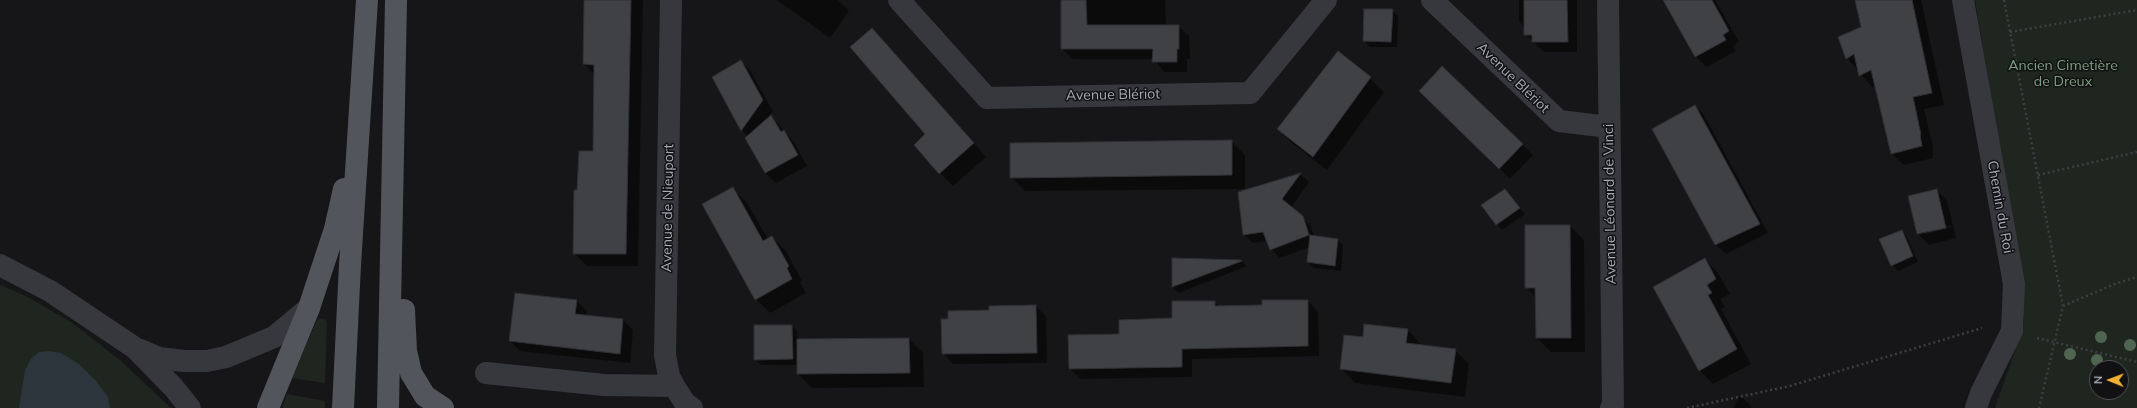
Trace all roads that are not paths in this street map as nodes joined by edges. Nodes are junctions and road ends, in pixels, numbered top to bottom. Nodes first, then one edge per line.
1 (367, 0) edge
2 (396, 0) edge
3 (671, 0) edge
4 (899, 0) edge
5 (1326, 0) edge
6 (1432, 0) edge
7 (1608, 0) edge
8 (1963, 0) edge
9 (396, 22) junction
10 (1609, 127) junction
11 (359, 130) junction
12 (0, 265) edge
13 (309, 308) junction
14 (135, 348) junction
15 (486, 373) dead end
16 (674, 386) junction
17 (190, 408) edge
18 (268, 408) edge
19 (343, 408) edge
20 (388, 408) edge
21 (443, 408) edge
22 (692, 408) edge
23 (1611, 408) edge
24 (1976, 408) edge

1 - 11 main road
2 - 9 main road
3 - 16 street, Avenue de Nieuport
4 - 5 street, Avenue Blériot
6 - 10 street, Avenue Blériot
7 - 10 street, Avenue Léonard de Vinci
8 - 24 street, Chemin du Roi
9 - 20 main road
9 - 21 main road
10 - 23 street, Avenue Léonard de Vinci
11 - 13 main road
11 - 19 main road
12 - 14 street
13 - 14 street
13 - 18 main road
14 - 17 street
15 - 16 street
16 - 22 street, Avenue de Nieuport

